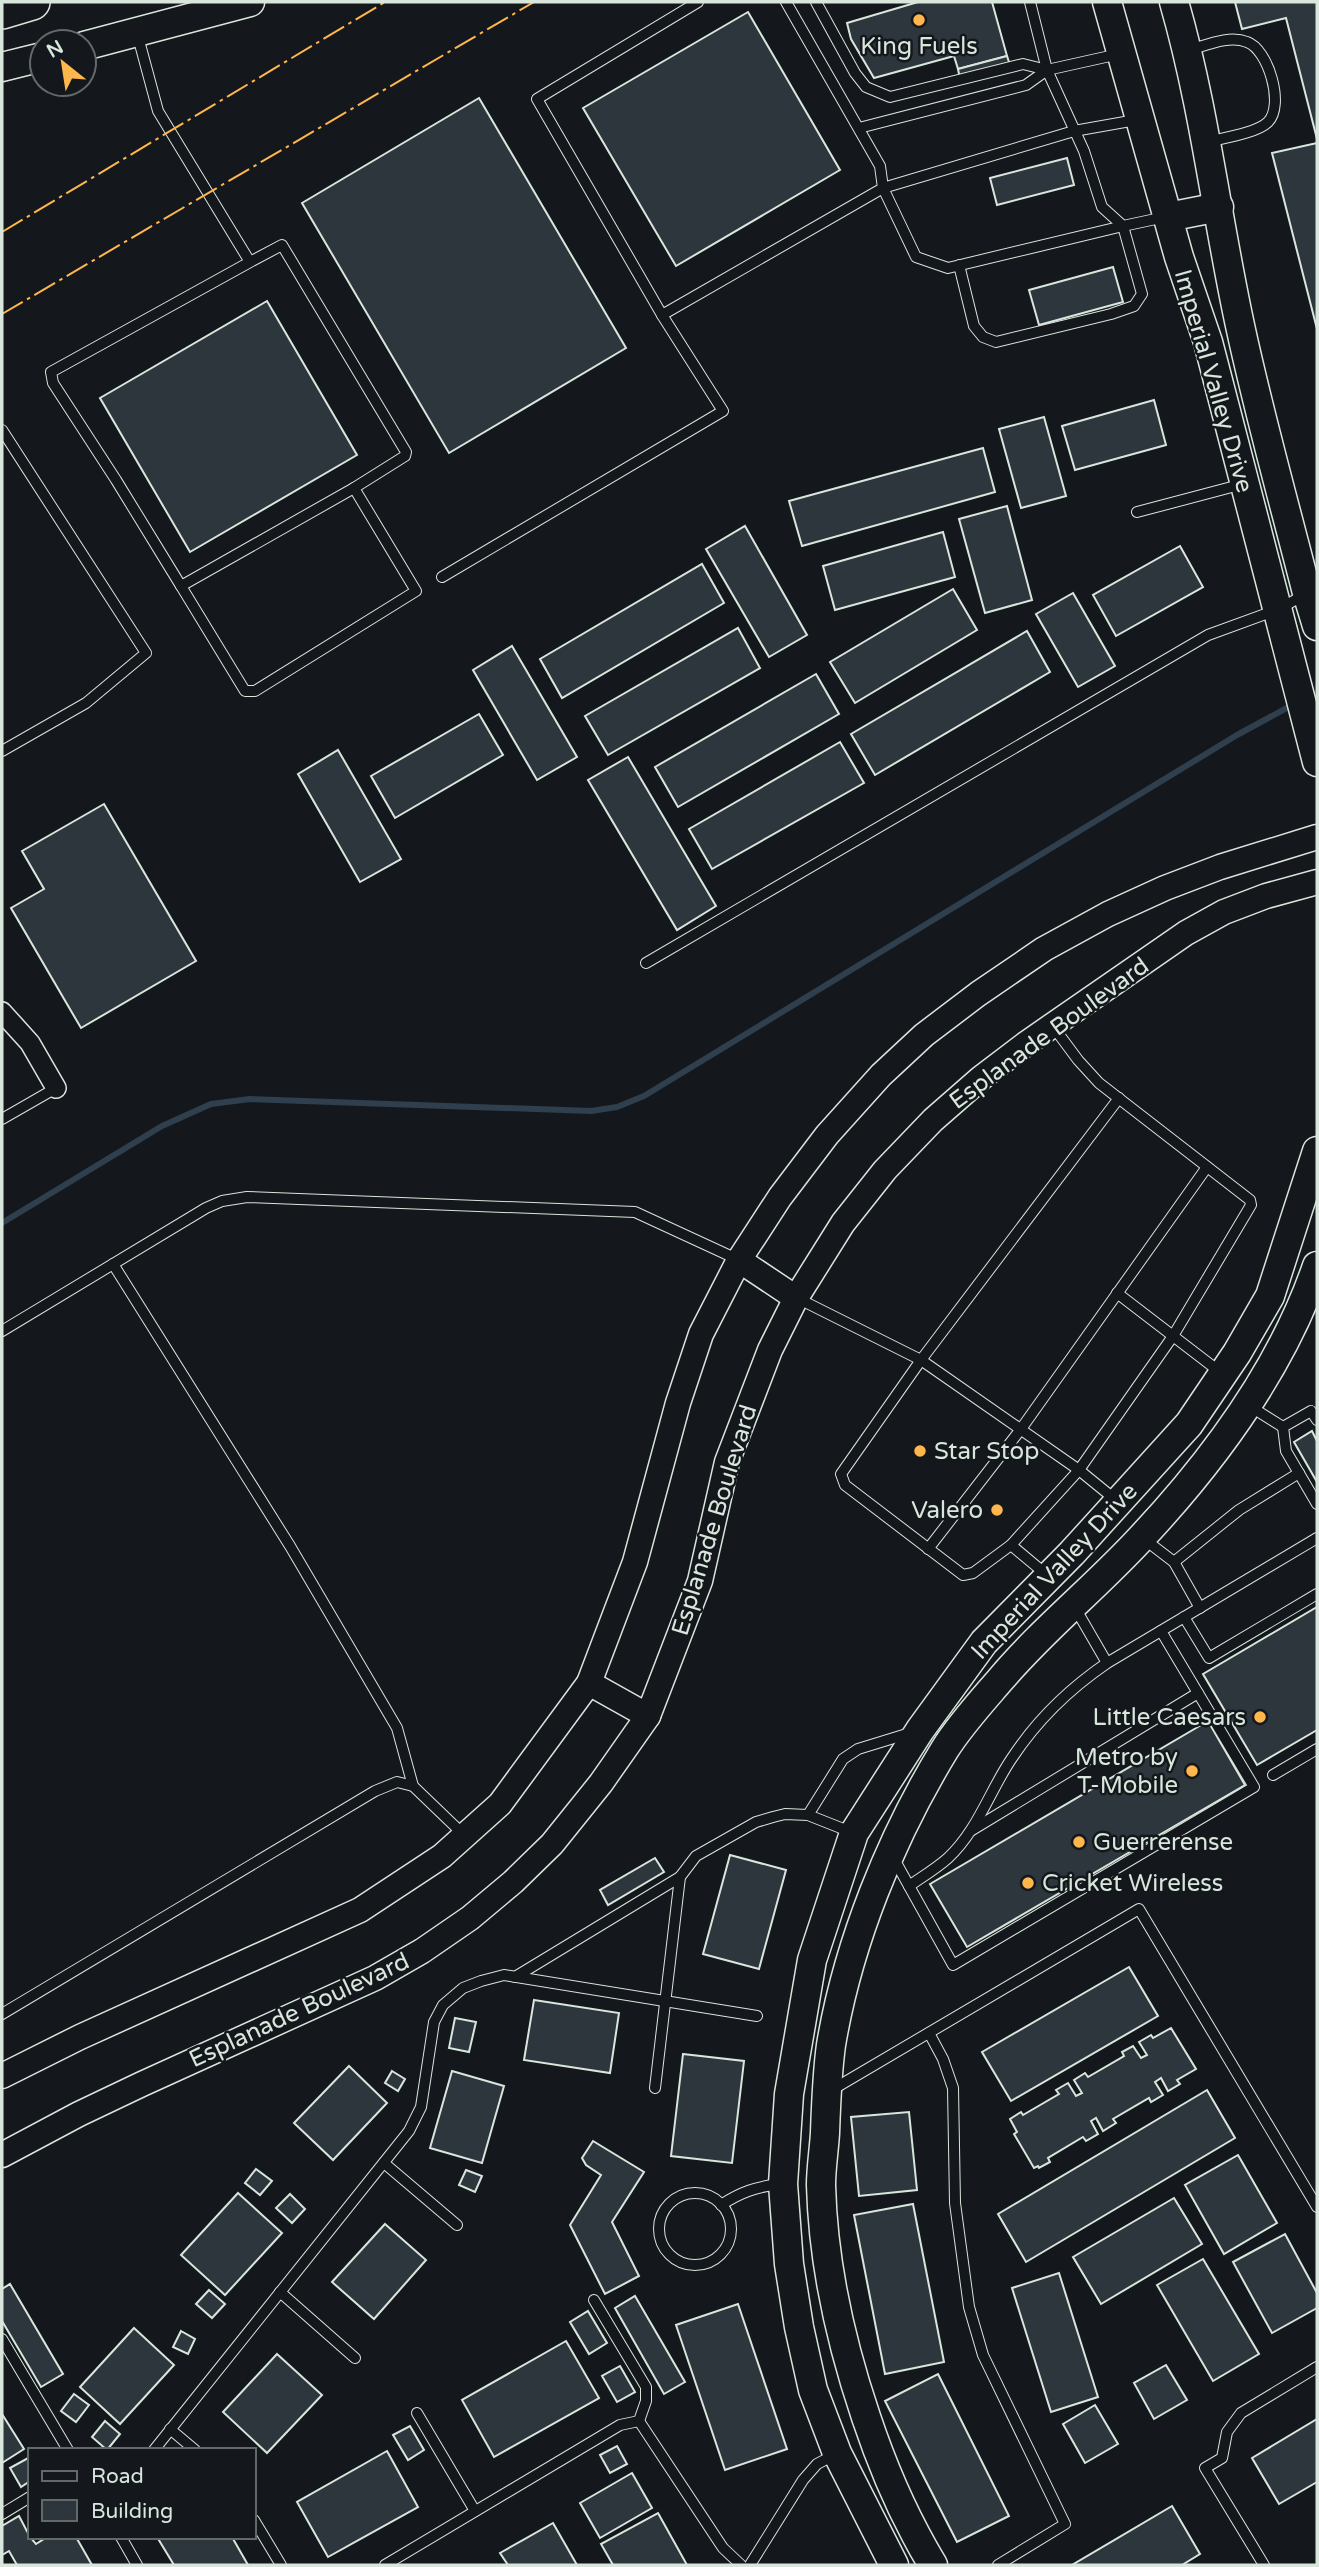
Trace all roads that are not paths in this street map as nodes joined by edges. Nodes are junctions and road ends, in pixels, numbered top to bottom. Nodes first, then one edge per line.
1 (32, 2) edge
2 (250, 2) edge
3 (698, 2) edge
4 (786, 2) edge
5 (816, 2) edge
6 (1030, 2) edge
7 (1107, 2) edge
8 (1174, 2) edge
9 (2, 11) edge
10 (137, 32) junction
11 (98, 42) edge
12 (1187, 50) junction
13 (1122, 53) junction
14 (28, 60) edge
15 (2, 67) edge
16 (1047, 70) junction
17 (1140, 119) junction
18 (859, 128) junction
19 (1074, 131) junction
20 (1207, 142) junction
21 (883, 188) junction
22 (1219, 207) junction
23 (1168, 217) junction
24 (1123, 226) junction
25 (250, 262) junction
26 (959, 265) junction
27 (662, 315) junction
28 (2, 430) edge
29 (1244, 484) junction
30 (354, 488) junction
31 (1137, 512) dead end
32 (442, 578) dead end
33 (181, 586) junction
34 (1312, 590) edge
35 (1279, 609) junction
36 (1317, 626) edge
37 (2, 751) edge
38 (1315, 752) edge
39 (1317, 837) edge
40 (1317, 883) edge
41 (646, 962) dead end
42 (2, 1013) edge
43 (1052, 1025) junction
44 (56, 1088) joint
45 (1119, 1098) junction
46 (2, 1119) edge
47 (1317, 1151) edge
48 (1207, 1167) junction
49 (739, 1260) junction
50 (113, 1264) junction
51 (1317, 1266) edge
52 (1274, 1284) junction
53 (1117, 1293) junction
54 (1307, 1296) junction
55 (796, 1298) junction
56 (2, 1331) edge
57 (1173, 1336) junction
58 (921, 1360) junction
59 (1223, 1374) junction
60 (1247, 1404) junction
61 (1317, 1420) edge
62 (1283, 1427) junction
63 (1021, 1429) junction
64 (1079, 1470) junction
65 (1299, 1473) junction
66 (1119, 1502) junction
67 (1317, 1504) edge
68 (1142, 1538) junction
69 (1317, 1538) edge
70 (1011, 1545) junction
71 (928, 1549) junction
72 (1174, 1562) junction
73 (1049, 1577) junction
74 (1317, 1594) edge
75 (1074, 1605) junction
76 (1200, 1608) junction
77 (1184, 1617) junction
78 (1161, 1631) junction
79 (1107, 1663) junction
80 (589, 1683) junction
81 (1198, 1693) junction
82 (648, 1716) junction
83 (920, 1730) junction
84 (1317, 1749) edge
85 (1273, 1775) dead end
86 (413, 1786) junction
87 (808, 1815) junction
88 (971, 1830) junction
89 (854, 1833) junction
90 (464, 1836) junction
91 (890, 1852) junction
92 (680, 1877) junction
93 (909, 1886) junction
94 (515, 1977) junction
95 (666, 2001) junction
96 (2, 2014) edge
97 (757, 2016) dead end
98 (929, 2033) junction
99 (2, 2076) edge
100 (655, 2088) dead end
101 (827, 2093) junction
102 (2, 2155) edge
103 (384, 2163) junction
104 (783, 2184) junction
105 (821, 2184) junction
106 (721, 2205) junction
107 (1317, 2207) edge
108 (457, 2225) dead end
109 (280, 2292) junction
110 (594, 2300) dead end
111 (2, 2339) edge
112 (355, 2358) dead end
113 (1317, 2367) edge
114 (418, 2413) dead end
115 (639, 2421) junction
116 (170, 2429) junction
117 (873, 2438) junction
118 (67, 2448) edge
119 (156, 2448) edge
120 (193, 2448) edge
121 (837, 2453) junction
122 (28, 2498) edge
123 (475, 2511) junction
124 (2, 2514) edge
125 (256, 2523) edge
126 (122, 2539) edge
127 (137, 2565) edge
128 (281, 2565) edge
129 (385, 2565) edge
130 (741, 2565) edge
131 (750, 2565) edge
132 (894, 2565) edge
133 (933, 2565) edge
134 (998, 2565) edge
135 (1264, 2565) edge

1 - 9 highway
2 - 10 main road
3 - 27 lane
4 - 18 lane
5 - 16 lane
6 - 16 lane
7 - 13 main road, Imperial Valley Drive
8 - 12 main road, Imperial Valley Drive
10 - 11 main road
10 - 25 lane
12 - 20 main road, Imperial Valley Drive
12 - 20 lane
13 - 16 lane
13 - 17 main road, Imperial Valley Drive
14 - 15 main road
16 - 18 lane
16 - 19 lane
17 - 19 lane
17 - 23 main road, Imperial Valley Drive
18 - 21 lane
19 - 21 lane
19 - 24 lane
20 - 22 main road, Imperial Valley Drive
21 - 26 lane
21 - 27 lane
22 - 23 main road
22 - 34 main road, Imperial Valley Drive
23 - 24 lane
23 - 29 main road, Imperial Valley Drive
24 - 26 lane
24 - 26 lane
25 - 30 lane
25 - 33 lane
27 - 32 lane
28 - 37 lane
29 - 31 lane
29 - 35 main road, Imperial Valley Drive
30 - 33 lane
30 - 33 lane
34 - 35 lane
34 - 36 main road, Imperial Valley Drive
35 - 38 main road, Imperial Valley Drive
35 - 41 lane
39 - 49 street
40 - 43 street, Esplanade Boulevard
42 - 44 street
43 - 45 lane
43 - 55 street, Esplanade Boulevard
44 - 46 lane
45 - 48 lane
45 - 58 lane
47 - 52 main road, Imperial Valley Drive
48 - 53 lane
48 - 57 lane
49 - 50 lane
49 - 55 street
49 - 80 street
50 - 56 lane
50 - 86 lane
51 - 54 main road, Imperial Valley Drive
52 - 54 main road
52 - 59 main road, Imperial Valley Drive
53 - 57 lane
53 - 63 lane
54 - 60 main road, Imperial Valley Drive
55 - 58 lane
55 - 82 street, Esplanade Boulevard
57 - 59 lane
57 - 64 lane
58 - 63 lane
58 - 71 lane
59 - 66 main road, Imperial Valley Drive
60 - 62 lane
60 - 68 main road, Imperial Valley Drive
61 - 62 lane
62 - 65 lane
63 - 64 lane
63 - 71 lane
64 - 66 lane
64 - 70 lane
65 - 67 lane
65 - 72 lane
66 - 73 main road, Imperial Valley Drive
68 - 72 lane
68 - 75 main road, Imperial Valley Drive
69 - 76 lane
70 - 71 lane
70 - 73 lane
72 - 76 lane
73 - 75 main road
73 - 83 main road, Imperial Valley Drive
74 - 77 lane
75 - 79 lane
75 - 91 main road, Imperial Valley Drive
76 - 77 lane
77 - 78 lane
78 - 79 lane
78 - 81 lane
79 - 88 lane
80 - 82 street
80 - 90 street
81 - 88 lane
81 - 93 lane
82 - 102 street, Esplanade Boulevard
83 - 87 lane
83 - 89 main road, Imperial Valley Drive
84 - 85 lane
86 - 90 lane
86 - 96 lane
87 - 89 lane
87 - 92 lane
88 - 93 lane
89 - 91 main road
89 - 104 main road, Imperial Valley Drive
90 - 99 street
91 - 93 lane
91 - 101 main road, Imperial Valley Drive
92 - 94 lane
92 - 95 lane
94 - 95 lane
94 - 103 lane
95 - 97 lane
95 - 100 lane
98 - 101 lane
98 - 107 lane
98 - 134 lane
101 - 105 main road, Imperial Valley Drive
103 - 108 lane
103 - 109 lane
104 - 105 main road
104 - 106 lane
104 - 121 main road, Imperial Valley Drive
105 - 117 main road, Imperial Valley Drive
106 - 106 lane
109 - 112 lane
109 - 116 lane
110 - 115 lane
111 - 118 lane
113 - 135 lane
114 - 123 lane
115 - 123 lane
115 - 130 lane
116 - 119 lane
116 - 120 lane
117 - 121 main road
117 - 133 main road, Imperial Valley Drive
121 - 131 lane
121 - 132 main road, Imperial Valley Drive
122 - 124 lane
123 - 129 lane
125 - 128 lane
126 - 127 lane

